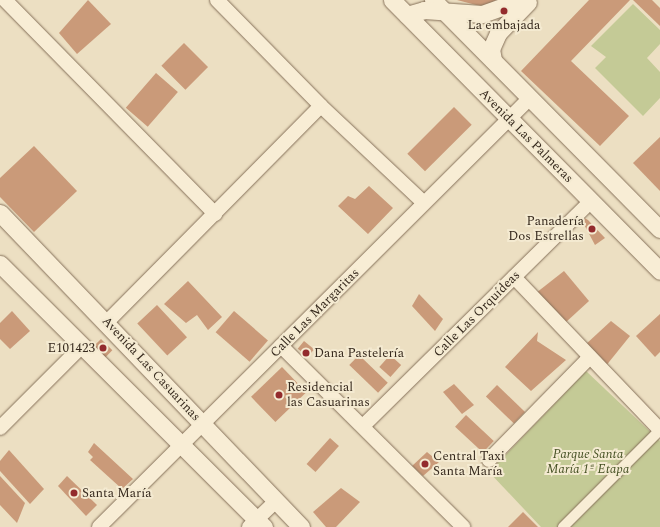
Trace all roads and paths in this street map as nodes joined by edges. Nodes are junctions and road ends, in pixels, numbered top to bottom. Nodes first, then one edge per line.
1 (5, 0) edge
2 (217, 0) edge
3 (392, 0) edge
4 (434, 0) edge
5 (521, 0) edge
6 (531, 0) edge
7 (446, 12) junction
8 (407, 15) junction
9 (493, 60) junction
10 (530, 98) junction
11 (321, 106) junction
12 (510, 119) junction
13 (591, 201) junction
14 (424, 203) junction
15 (0, 213) edge
16 (215, 214) junction
17 (660, 229) edge
18 (0, 264) edge
19 (660, 272) edge
20 (514, 277) junction
21 (107, 322) junction
22 (83, 345) junction
23 (281, 346) junction
24 (590, 357) junction
25 (203, 424) junction
26 (363, 426) junction
27 (0, 428) edge
28 (660, 430) edge
29 (183, 443) junction
30 (489, 460) dead end
31 (275, 502) junction
32 (257, 524) edge
33 (99, 527) edge
34 (301, 527) edge
35 (463, 527) edge
36 (563, 527) edge

1 - 16 street
2 - 11 street
3 - 8 street, Avenida Las Palmeras
4 - 7 street
5 - 7 street
6 - 9 street
7 - 8 street
7 - 9 street
8 - 12 street, Avenida Las Palmeras
9 - 10 street
10 - 12 street, Calle Las Margaritas
10 - 17 street
11 - 14 street
11 - 16 street
12 - 13 street, Avenida Las Palmeras
12 - 14 street, Calle Las Margaritas
13 - 19 street, Avenida Las Palmeras
13 - 20 street, Calle Las Orquídeas
14 - 23 street, Calle Las Margaritas
15 - 21 street, Avenida Las Casuarinas
16 - 21 street
18 - 22 street
20 - 24 street
20 - 26 street, Calle Las Orquídeas
21 - 25 street, Avenida Las Casuarinas
22 - 27 street
22 - 29 street
23 - 25 street, Calle Las Margaritas
23 - 26 street
24 - 28 street
24 - 30 street
25 - 29 street, Calle Las Margaritas
25 - 31 street, Avenida Las Casuarinas
26 - 35 street
28 - 36 street
29 - 32 street
29 - 33 street, Calle Las Margaritas
31 - 32 street
31 - 34 street, Avenida Las Casuarinas

